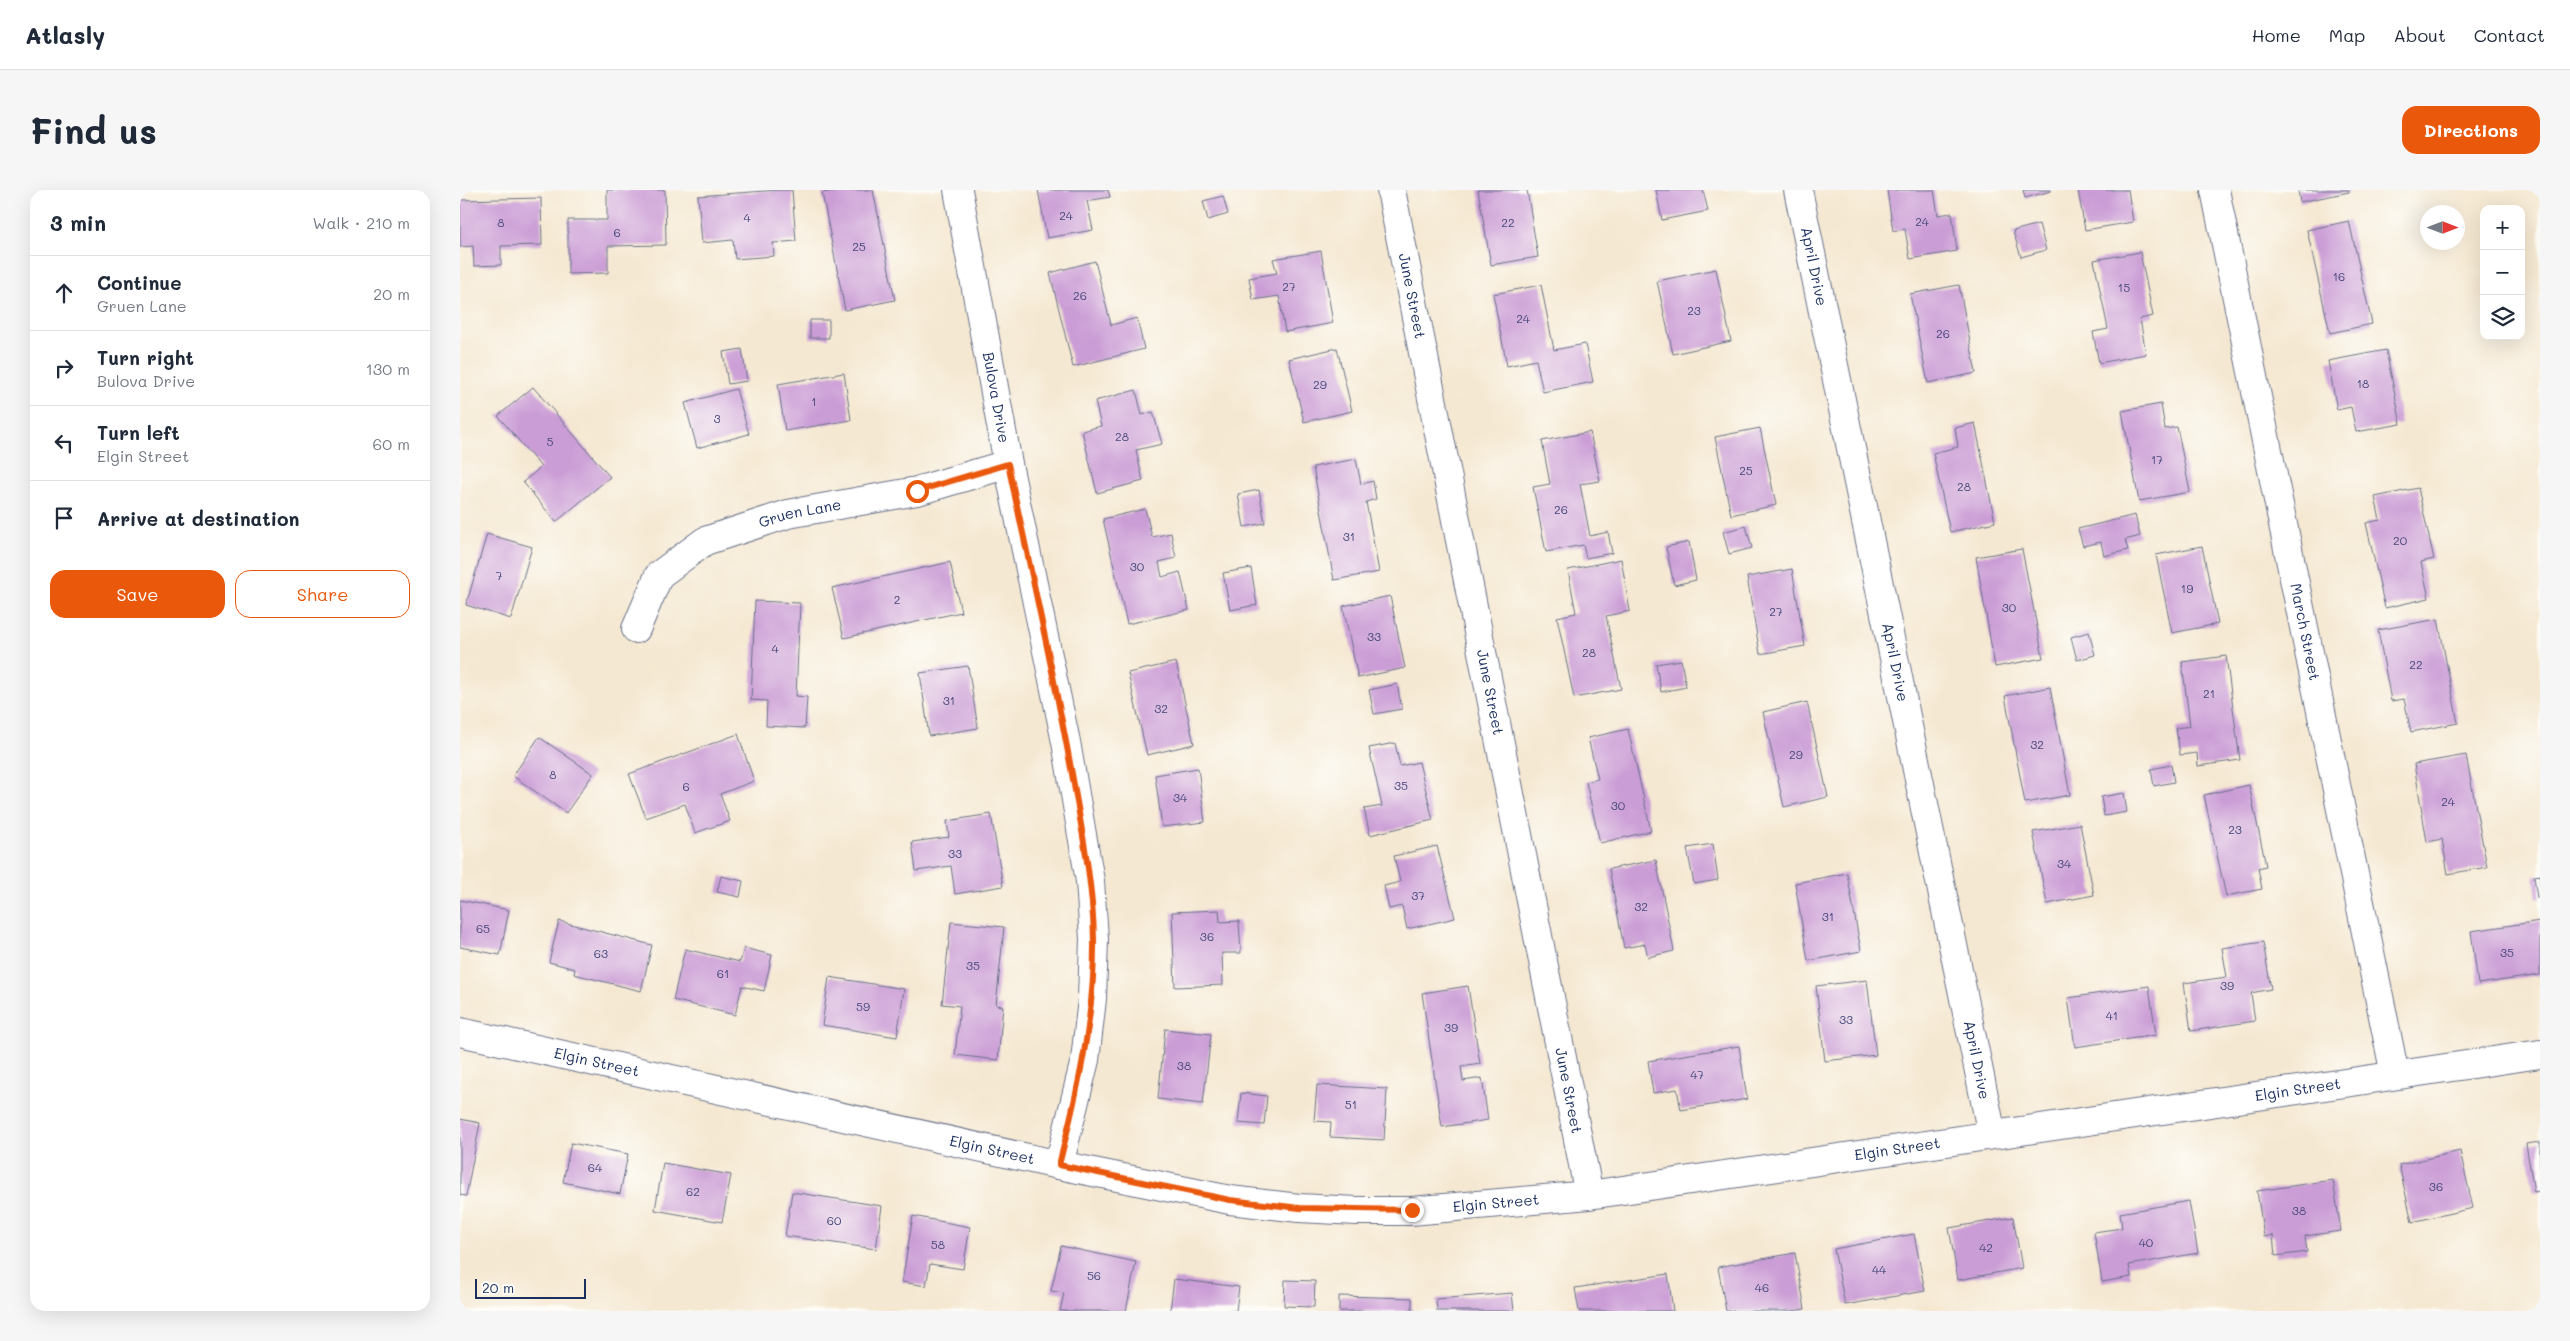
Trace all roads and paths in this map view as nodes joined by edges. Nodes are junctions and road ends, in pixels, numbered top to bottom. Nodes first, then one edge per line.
1 (958, 190) edge
2 (1391, 190) edge
3 (1798, 190) edge
4 (2215, 190) edge
5 (1008, 464) junction
6 (636, 629) dead end
7 (460, 1032) edge
8 (2540, 1054) edge
9 (2395, 1075) junction
10 (1992, 1135) junction
11 (1059, 1165) junction
12 (1589, 1195) junction

1 - 5 street, Bulova Drive
2 - 12 street, June Street
3 - 10 street, April Drive
4 - 9 street, March Street
5 - 6 street, Gruen Lane
5 - 11 street, Bulova Drive
7 - 11 street, Elgin Street
8 - 9 street, Elgin Street
9 - 10 street, Elgin Street
10 - 12 street, Elgin Street
11 - 12 street, Elgin Street

